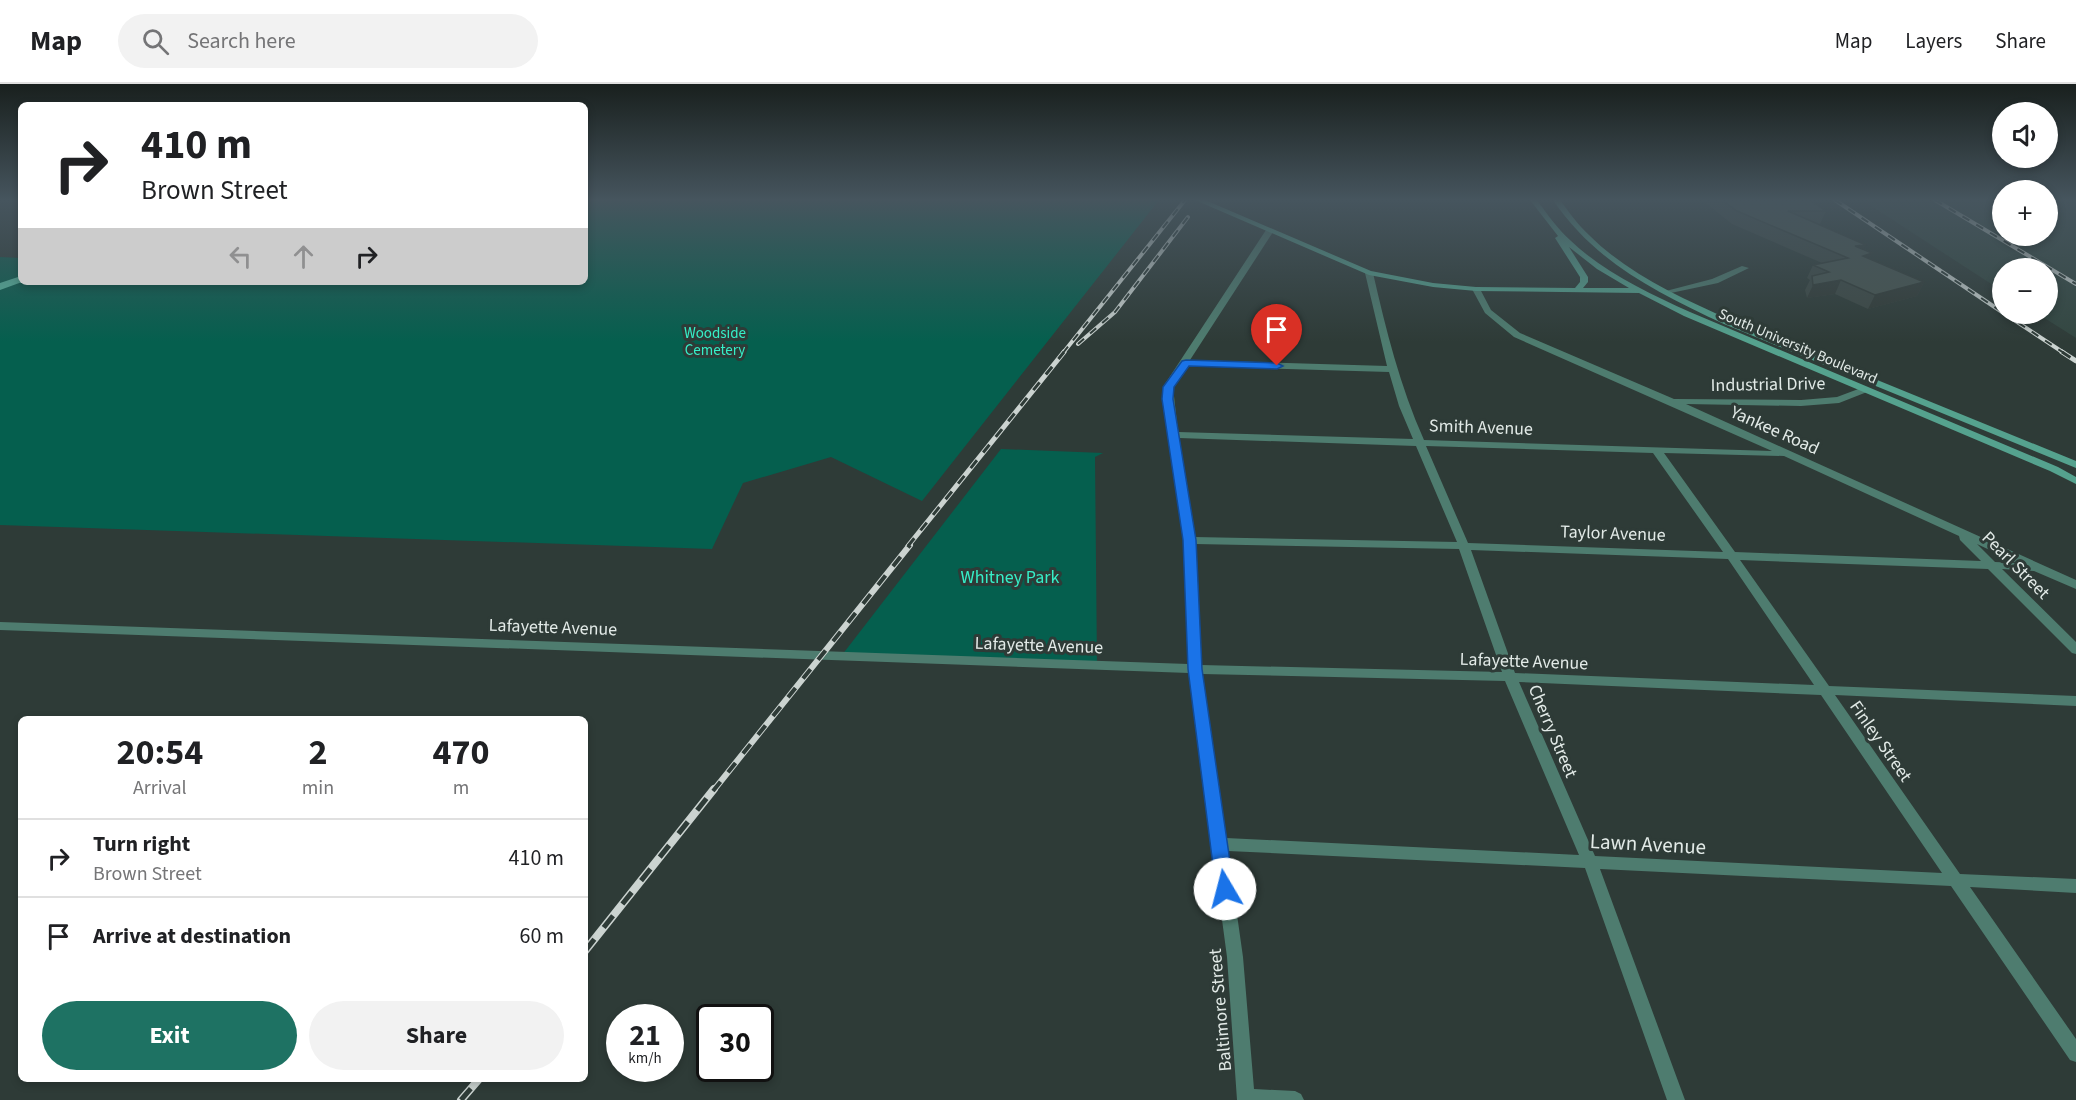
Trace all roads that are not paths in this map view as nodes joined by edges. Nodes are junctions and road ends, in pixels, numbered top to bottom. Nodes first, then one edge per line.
1 (1259, 247) edge
2 (1307, 247) edge
3 (1564, 247) edge
4 (1577, 247) edge
5 (1600, 247) edge
6 (1745, 268) dead end
7 (1369, 273) junction
8 (18, 280) edge
9 (0, 287) edge
10 (1476, 289) junction
11 (1577, 290) junction
12 (1639, 291) junction
13 (1666, 292) junction
14 (1186, 363) junction
15 (1392, 369) junction
16 (1864, 390) junction
17 (1671, 401) junction
18 (1174, 435) junction
19 (1419, 441) junction
20 (1656, 450) junction
21 (1788, 454) junction
22 (2076, 465) edge
23 (2076, 481) edge
24 (1957, 530) junction
25 (1189, 540) junction
26 (1464, 546) junction
27 (1731, 555) junction
28 (1993, 566) junction
29 (2036, 567) junction
30 (2076, 585) edge
31 (0, 626) edge
32 (2076, 650) edge
33 (1195, 669) junction
34 (1510, 677) junction
35 (1825, 692) junction
36 (2076, 701) edge
37 (1218, 844) junction
38 (1590, 862) junction
39 (1956, 881) junction
40 (2076, 886) edge
41 (2076, 1054) edge
42 (1246, 1099) edge
43 (1295, 1100) edge
44 (1676, 1100) edge

1 - 14 street, Baltimore Street
2 - 7 street
3 - 11 street
4 - 12 street, South University Boulevard
5 - 13 street, South University Boulevard
6 - 13 street
7 - 10 street
7 - 15 street, Cherry Street
8 - 9 main road
10 - 11 street
10 - 17 street, Yankee Road
11 - 12 street
12 - 13 street
12 - 16 street, South University Boulevard
13 - 22 street, South University Boulevard
14 - 15 street
14 - 18 street, Baltimore Street
15 - 19 street, Cherry Street
16 - 17 street, Industrial Drive
16 - 23 street, South University Boulevard
17 - 21 street, Yankee Road
18 - 19 street, Smith Avenue
18 - 25 street, Baltimore Street
19 - 20 street, Smith Avenue
19 - 26 street, Cherry Street
20 - 21 street, Smith Avenue
20 - 27 street, Finley Street
21 - 24 street, Yankee Road
24 - 28 street, Pearl Street
24 - 29 street, Yankee Road
25 - 26 street, Taylor Avenue
25 - 33 street, Baltimore Street
26 - 27 street, Taylor Avenue
26 - 34 street, Cherry Street
27 - 28 street, Taylor Avenue
27 - 35 street, Finley Street
28 - 29 street, Taylor Avenue
28 - 32 street, Pearl Street
29 - 30 street, Yankee Road
31 - 33 street, Lafayette Avenue
33 - 34 street, Lafayette Avenue
33 - 37 street, Baltimore Street
34 - 35 street, Lafayette Avenue
34 - 38 street, Cherry Street
35 - 36 street, Lafayette Avenue
35 - 39 street, Finley Street
37 - 38 street, Lawn Avenue
37 - 42 street, Baltimore Street
38 - 39 street, Lawn Avenue
38 - 44 street, Cherry Street
39 - 40 street, Lawn Avenue
39 - 41 street, Finley Street
42 - 43 street

